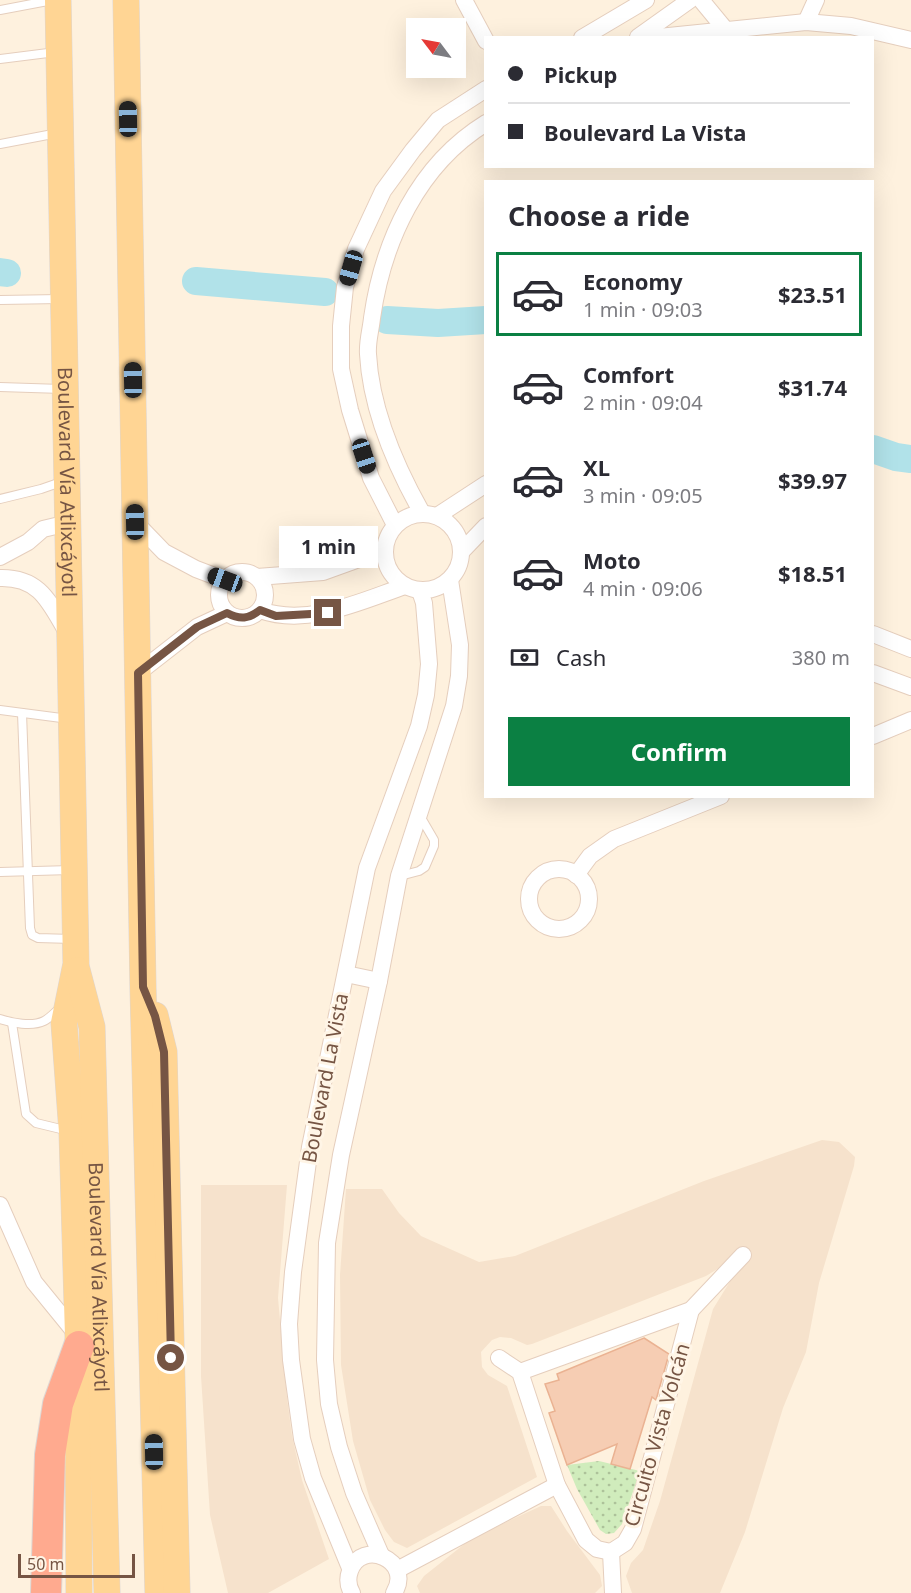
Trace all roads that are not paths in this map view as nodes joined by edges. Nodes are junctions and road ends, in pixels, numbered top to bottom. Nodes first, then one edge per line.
1 (53, 0) edge
2 (58, 0) edge
3 (126, 0) edge
4 (464, 0) edge
5 (646, 0) edge
6 (690, 0) edge
7 (701, 0) edge
8 (816, 0) edge
9 (0, 10) edge
10 (806, 22) junction
11 (725, 29) junction
12 (586, 36) edge
13 (640, 36) edge
14 (666, 36) edge
15 (484, 37) edge
16 (911, 40) edge
17 (59, 52) junction
18 (0, 59) edge
19 (484, 90) edge
20 (484, 124) edge
21 (61, 133) junction
22 (0, 144) edge
23 (64, 299) junction
24 (0, 300) edge
25 (0, 387) edge
26 (66, 389) junction
27 (67, 480) junction
28 (484, 485) edge
29 (0, 499) edge
30 (430, 514) junction
31 (68, 522) junction
32 (135, 522) junction
33 (395, 525) junction
34 (484, 528) edge
35 (384, 550) junction
36 (462, 551) junction
37 (0, 557) edge
38 (257, 577) junction
39 (0, 578) edge
40 (225, 580) junction
41 (450, 580) junction
42 (412, 589) junction
43 (260, 610) junction
44 (227, 613) junction
45 (874, 634) edge
46 (70, 637) junction
47 (911, 649) edge
48 (138, 673) junction
49 (874, 673) edge
50 (911, 687) edge
51 (0, 710) edge
52 (22, 712) junction
53 (72, 719) junction
54 (911, 720) edge
55 (874, 736) edge
56 (716, 798) edge
57 (419, 815) junction
58 (75, 869) junction
59 (0, 872) edge
60 (29, 872) junction
61 (576, 875) dead end
62 (399, 876) junction
63 (76, 951) junction
64 (346, 974) junction
65 (379, 981) junction
66 (143, 987) junction
67 (69, 1000) junction
68 (0, 1019) edge
69 (12, 1023) junction
70 (72, 1132) junction
71 (0, 1205) edge
72 (743, 1255) dead end
73 (691, 1310) junction
74 (78, 1341) junction
75 (499, 1358) dead end
76 (520, 1372) junction
77 (557, 1485) junction
78 (611, 1552) junction
79 (381, 1555) junction
80 (350, 1568) junction
81 (397, 1570) junction
82 (396, 1592) edge
83 (46, 1593) edge
84 (79, 1593) edge
85 (107, 1593) edge
86 (158, 1593) edge
87 (177, 1593) edge
88 (352, 1593) edge
89 (613, 1593) edge

1 - 9 lane
2 - 17 main road, Boulevard Vía Atlixcáyotl
3 - 32 main road
4 - 15 street
5 - 12 street
6 - 13 street
7 - 11 street
8 - 10 street
10 - 11 street
10 - 16 street
11 - 14 street
17 - 18 lane
17 - 21 main road, Boulevard Vía Atlixcáyotl
19 - 33 street
20 - 30 street
21 - 22 lane
21 - 23 main road, Boulevard Vía Atlixcáyotl
23 - 24 lane
23 - 26 main road, Boulevard Vía Atlixcáyotl
25 - 26 lane
26 - 27 main road, Boulevard Vía Atlixcáyotl
27 - 29 lane
27 - 31 main road, Boulevard Vía Atlixcáyotl
28 - 30 street
30 - 33 street
30 - 36 street
31 - 37 street
31 - 46 main road, Boulevard Vía Atlixcáyotl
32 - 40 street
32 - 48 main road
33 - 35 street
34 - 36 street
35 - 38 street
35 - 42 street
36 - 41 street
38 - 40 street
38 - 43 street
39 - 46 street
40 - 44 street
41 - 42 street
41 - 57 street, Boulevard La Vista
42 - 43 street
42 - 64 street, Boulevard La Vista
43 - 44 street
44 - 48 street
45 - 47 street
46 - 53 main road, Boulevard Vía Atlixcáyotl
48 - 66 main road
49 - 50 street
51 - 52 lane
52 - 53 lane
52 - 60 lane
53 - 58 main road, Boulevard Vía Atlixcáyotl
54 - 55 street
56 - 61 street
57 - 62 street, Boulevard La Vista
57 - 62 lane
58 - 60 lane
58 - 63 main road, Boulevard Vía Atlixcáyotl
59 - 60 lane
60 - 63 lane
62 - 65 street, Boulevard La Vista
63 - 67 main road, Boulevard Vía Atlixcáyotl
63 - 85 main road, Boulevard Vía Atlixcáyotl
64 - 65 street
64 - 80 street, Boulevard La Vista
65 - 79 street, Boulevard La Vista
66 - 86 main road
66 - 87 main road
67 - 69 lane
67 - 70 main road, Boulevard Vía Atlixcáyotl
68 - 69 lane
69 - 70 lane
70 - 74 main road, Boulevard Vía Atlixcáyotl
71 - 74 street
72 - 73 street, Circuito Vista Volcán
73 - 76 street, Circuito Vista Volcán
73 - 78 street, Circuito Vista Volcán
74 - 83 highway
74 - 84 main road, Boulevard Vía Atlixcáyotl
75 - 76 street
76 - 77 street
77 - 78 street
77 - 81 street
78 - 89 street
79 - 80 street
79 - 81 street
80 - 88 street, Boulevard La Vista
81 - 82 street

